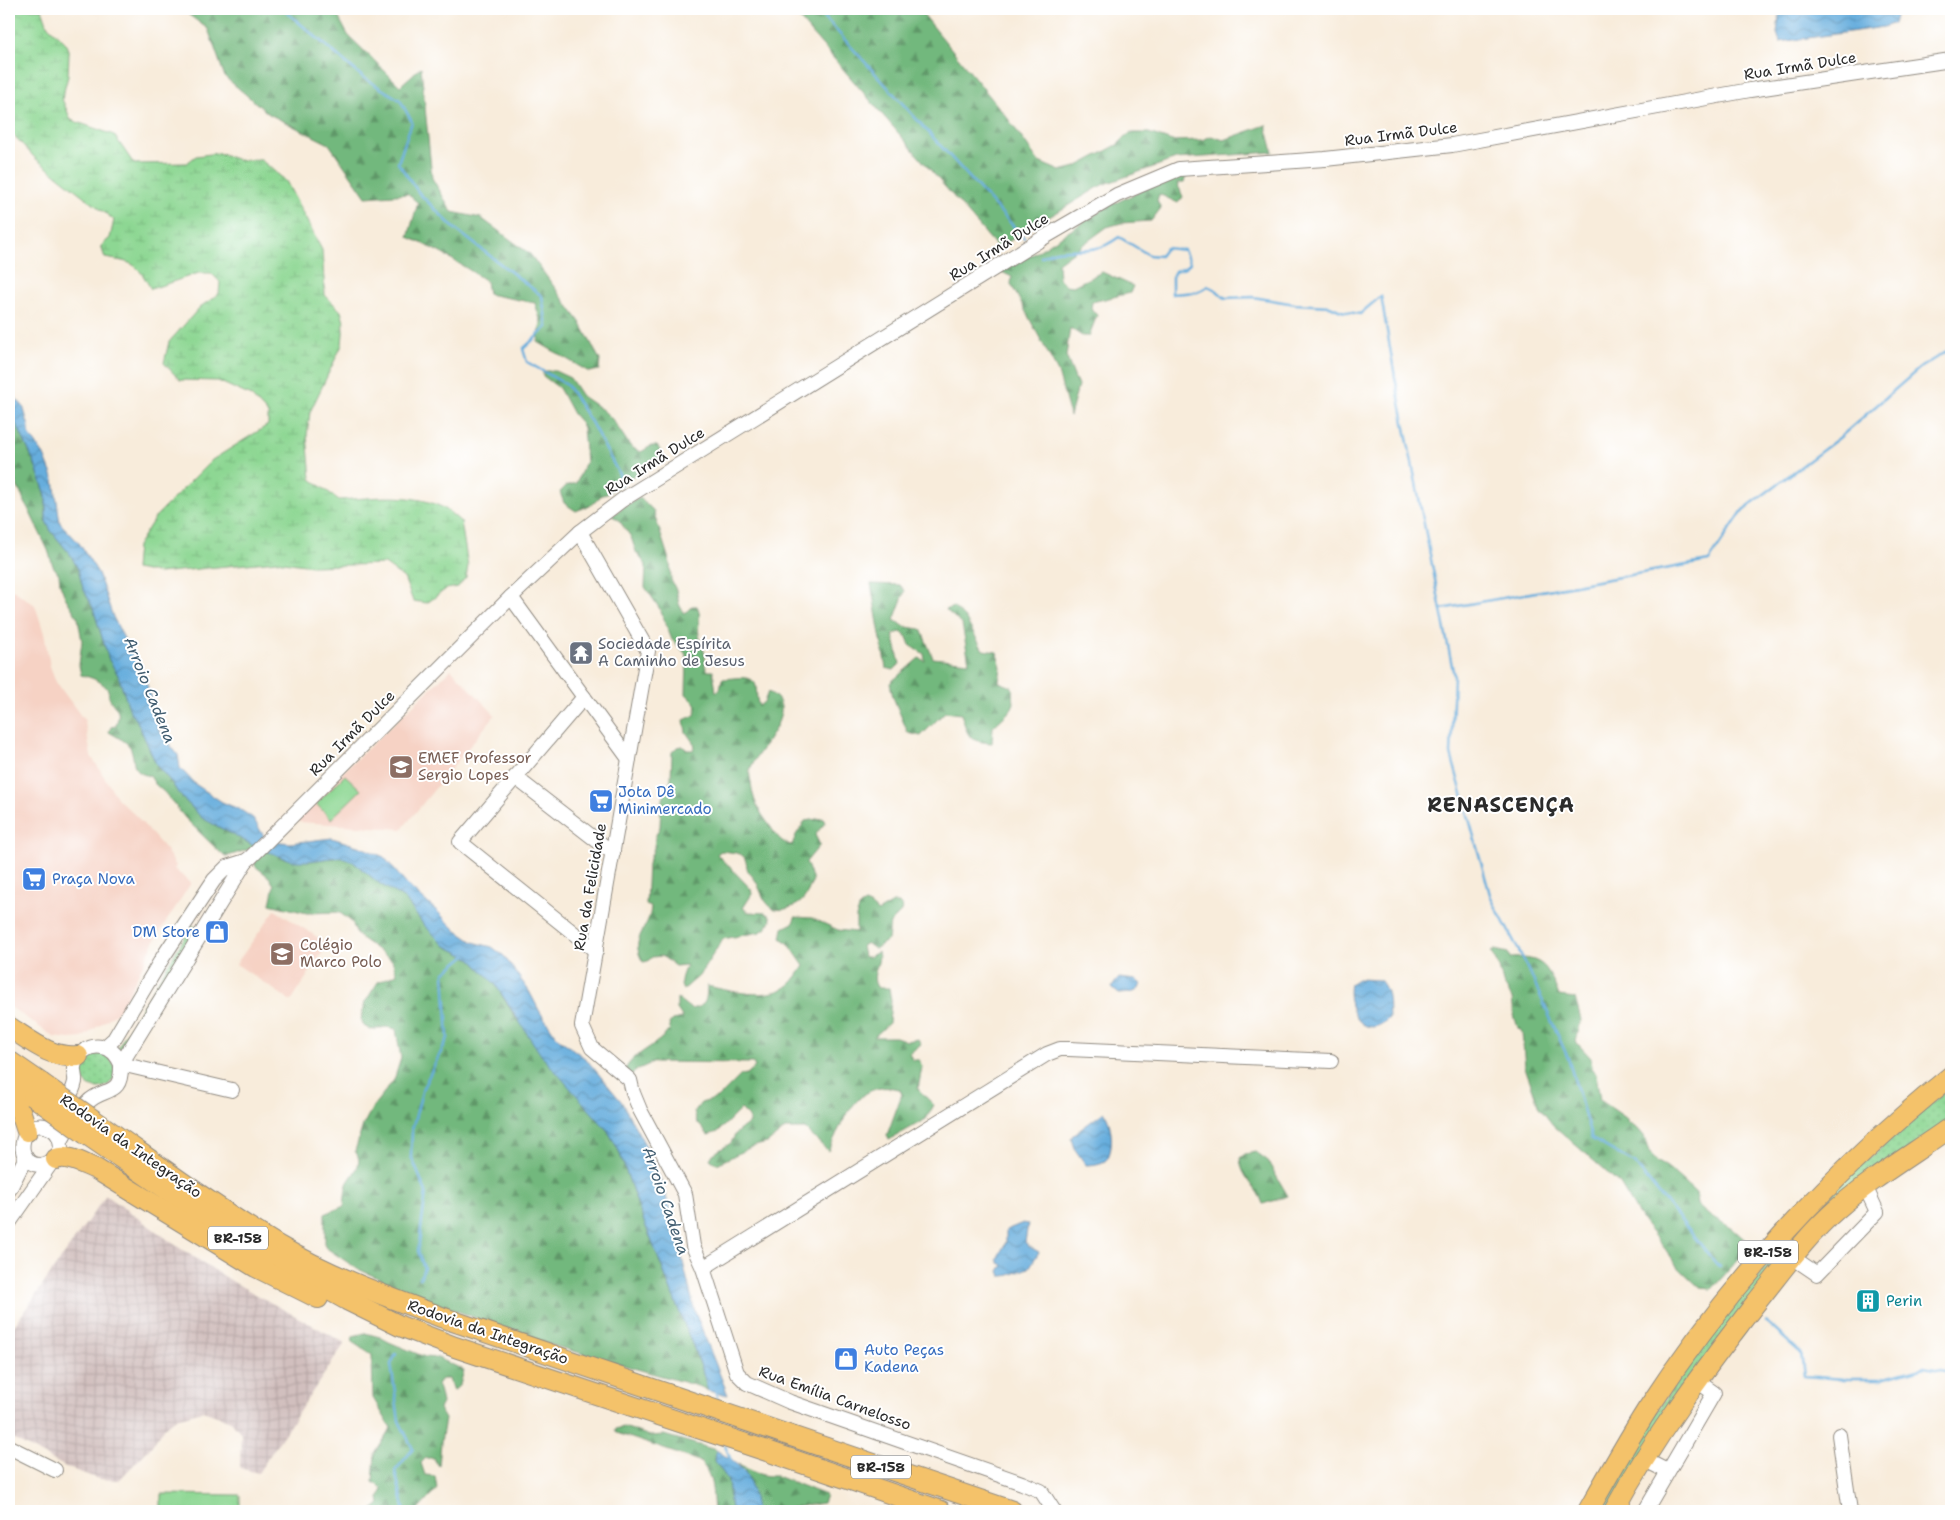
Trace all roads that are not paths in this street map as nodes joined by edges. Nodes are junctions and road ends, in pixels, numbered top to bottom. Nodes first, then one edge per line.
1 (1951, 60) edge
2 (580, 532) junction
3 (511, 597) junction
4 (584, 697) junction
5 (629, 759) junction
6 (515, 777) junction
7 (613, 853) junction
8 (249, 859) junction
9 (200, 899) junction
10 (204, 926) junction
11 (596, 951) junction
12 (582, 1026) joint
13 (9, 1027) edge
14 (105, 1047) junction
15 (78, 1056) junction
16 (9, 1061) edge
17 (1331, 1061) dead end
18 (122, 1064) junction
19 (1951, 1076) edge
20 (9, 1079) edge
21 (76, 1080) junction
22 (37, 1089) junction
23 (232, 1090) dead end
24 (96, 1094) junction
25 (9, 1102) edge
26 (1951, 1127) edge
27 (36, 1128) junction
28 (91, 1128) junction
29 (56, 1154) junction
30 (26, 1157) junction
31 (1865, 1186) junction
32 (9, 1190) edge
33 (9, 1223) edge
34 (1792, 1257) junction
35 (703, 1268) junction
36 (400, 1326) junction
37 (1696, 1381) junction
38 (1838, 1435) dead end
39 (9, 1447) edge
40 (1644, 1459) junction
41 (55, 1470) dead end
42 (1667, 1470) junction
43 (940, 1511) edge
44 (1012, 1511) edge
45 (1054, 1511) edge
46 (1588, 1511) edge
47 (1614, 1511) edge
48 (1645, 1511) edge
49 (1850, 1511) edge

1 - 2 street, Rua Irmã Dulce
2 - 3 street, Rua Irmã Dulce
2 - 5 street, Rua da Felicidade
3 - 4 street
3 - 8 street, Rua Irmã Dulce
4 - 5 street
4 - 6 street
5 - 7 street, Rua da Felicidade
6 - 7 street
6 - 11 street
7 - 11 street, Rua da Felicidade
8 - 9 street, Rua Irmã Dulce
8 - 10 street, Rua Irmã Dulce
9 - 10 street
9 - 14 street, Rua Irmã Dulce
10 - 18 street, Rua Irmã Dulce
11 - 12 street, Rua da Felicidade
12 - 35 street, Rua Emília Carnelosso
13 - 15 highway
14 - 15 street
14 - 18 street
15 - 21 street
16 - 22 highway, Rodovia da Integração / BR-158
17 - 35 street
18 - 23 street
18 - 24 street, Rua Irmã Dulce
19 - 46 highway, BR-158
20 - 22 highway, Rodovia da Integração / BR-158
21 - 24 street
21 - 27 street
22 - 28 highway, Rodovia da Integração / BR-158, bridge
24 - 29 street, Rua Irmã Dulce
25 - 27 highway
26 - 31 highway, BR-158
27 - 29 street
27 - 30 street
28 - 36 highway, Rodovia da Integração / BR-158
28 - 44 highway, Rodovia da Integração / BR-158
29 - 30 street
29 - 33 street, Rua Irmã Dulce
29 - 36 highway
30 - 32 street
31 - 34 highway, BR-158
31 - 34 street
34 - 37 highway, BR-158
35 - 45 street, Rua Emília Carnelosso
36 - 43 highway, Rodovia da Integração / BR-158
37 - 40 highway, BR-158
37 - 42 street
38 - 49 street
39 - 41 street
40 - 42 street
40 - 47 highway, BR-158
42 - 48 street

